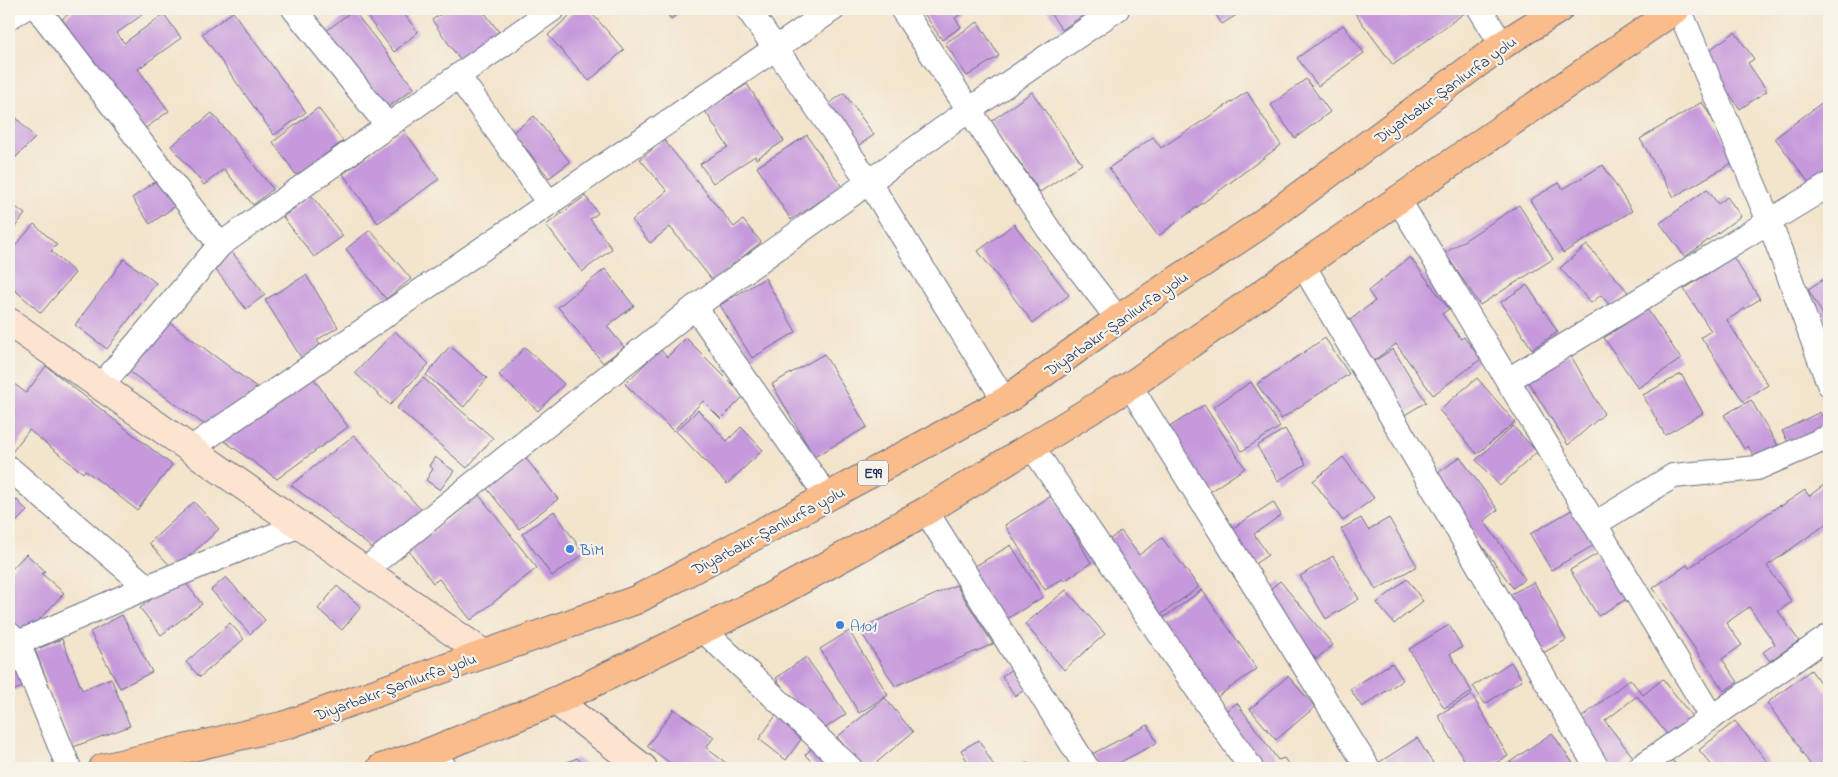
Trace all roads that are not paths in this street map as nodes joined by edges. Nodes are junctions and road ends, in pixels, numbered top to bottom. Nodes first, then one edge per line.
1 (23, 9) edge
2 (38, 9) edge
3 (294, 9) edge
4 (553, 9) edge
5 (748, 9) edge
6 (832, 9) edge
7 (902, 9) edge
8 (1117, 9) edge
9 (1480, 9) edge
10 (1559, 9) edge
11 (1678, 9) edge
12 (9, 17) edge
13 (1502, 45) junction
14 (775, 48) junction
15 (458, 76) junction
16 (969, 110) junction
17 (388, 126) junction
18 (869, 182) junction
19 (1829, 185) edge
20 (1398, 200) junction
21 (549, 203) junction
22 (1769, 221) junction
23 (220, 245) junction
24 (1303, 265) junction
25 (695, 307) junction
26 (1118, 320) junction
27 (9, 322) edge
28 (1508, 380) junction
29 (1829, 384) edge
30 (1130, 386) junction
31 (100, 387) junction
32 (1005, 401) junction
33 (1829, 438) edge
34 (1032, 447) junction
35 (190, 449) junction
36 (9, 468) edge
37 (828, 498) junction
38 (926, 511) junction
39 (1595, 524) junction
40 (300, 525) junction
41 (365, 570) junction
42 (147, 587) junction
43 (702, 630) junction
44 (1829, 636) edge
45 (12, 641) edge
46 (484, 654) junction
47 (556, 702) junction
48 (1712, 718) junction
49 (436, 761) edge
50 (69, 768) edge
51 (103, 768) edge
52 (381, 768) edge
53 (642, 768) edge
54 (850, 768) edge
55 (1087, 768) edge
56 (1251, 768) edge
57 (1368, 768) edge
58 (1597, 768) edge
59 (1639, 768) edge

1 - 12 street
2 - 23 street
3 - 17 street
4 - 15 street
5 - 14 street
6 - 14 street
7 - 16 street
8 - 16 street
9 - 13 street
10 - 13 highway, Diyarbakır-Şanlıurfa yolu / E99
11 - 20 highway
11 - 22 street
13 - 26 highway, Diyarbakır-Şanlıurfa yolu / E99
14 - 18 street
14 - 21 street
15 - 17 street
15 - 21 street
16 - 18 street
16 - 26 street
17 - 23 street
18 - 25 street
18 - 32 street
19 - 22 street
20 - 24 highway
20 - 28 street
21 - 35 street
22 - 28 street
22 - 29 street
23 - 31 street
24 - 30 highway
24 - 58 street
25 - 37 street
25 - 41 street
26 - 32 highway, Diyarbakır-Şanlıurfa yolu / E99
27 - 31 street
28 - 39 street
30 - 34 highway
30 - 57 street
31 - 35 street
32 - 37 highway, Diyarbakır-Şanlıurfa yolu / E99
33 - 39 street
34 - 38 highway
34 - 56 street
35 - 40 street
36 - 42 street
37 - 46 highway, Diyarbakır-Şanlıurfa yolu / E99
38 - 43 highway
38 - 55 street
39 - 48 street
40 - 41 street
40 - 42 street
41 - 46 street
42 - 45 street
43 - 47 highway
43 - 54 street
44 - 48 street
45 - 50 street
46 - 51 highway, Diyarbakır-Şanlıurfa yolu / E99
47 - 49 highway
47 - 53 street
48 - 59 street
49 - 52 highway

